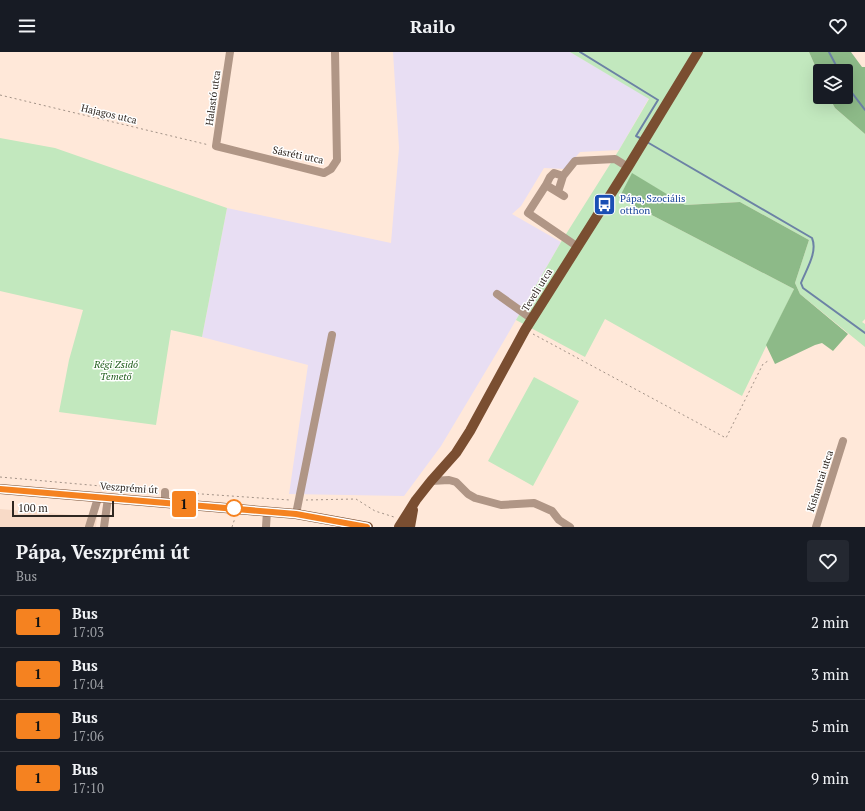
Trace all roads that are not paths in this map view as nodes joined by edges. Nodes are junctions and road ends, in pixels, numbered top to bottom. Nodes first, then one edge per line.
1 (230, 52) edge
2 (335, 52) edge
3 (698, 52) edge
4 (216, 146) joint
5 (628, 167) junction
6 (563, 176) junction
7 (546, 185) junction
8 (578, 246) junction
9 (497, 294) dead end
10 (532, 319) junction
11 (332, 335) dead end
12 (843, 441) dead end
13 (431, 481) junction
14 (0, 489) edge
15 (165, 492) road end
16 (103, 498) junction
17 (165, 503) junction
18 (267, 511) junction
19 (296, 514) junction
20 (355, 525) edge
21 (404, 525) edge
22 (89, 527) edge
23 (104, 527) edge
24 (266, 527) edge
25 (368, 527) edge
26 (570, 527) edge
27 (816, 527) edge

1 - 4 street, Halastó utca
2 - 4 street, Sásréti utca
3 - 5 main road, Teveli utca
5 - 6 street
5 - 8 main road, Teveli utca
6 - 7 street
6 - 7 street
7 - 8 street
8 - 10 main road, Teveli utca
9 - 10 street
10 - 13 main road, Teveli utca
11 - 19 street
12 - 27 street, Kishantai utca
13 - 21 main road, Teveli utca
13 - 26 street
14 - 16 main road, Veszprémi út
15 - 17 street
16 - 17 main road, Veszprémi út
16 - 22 street
16 - 23 street
17 - 18 main road, Veszprémi út
18 - 19 main road, Veszprémi út
18 - 24 street
19 - 20 main road, Veszprémi út
20 - 25 main road, Veszprémi út

